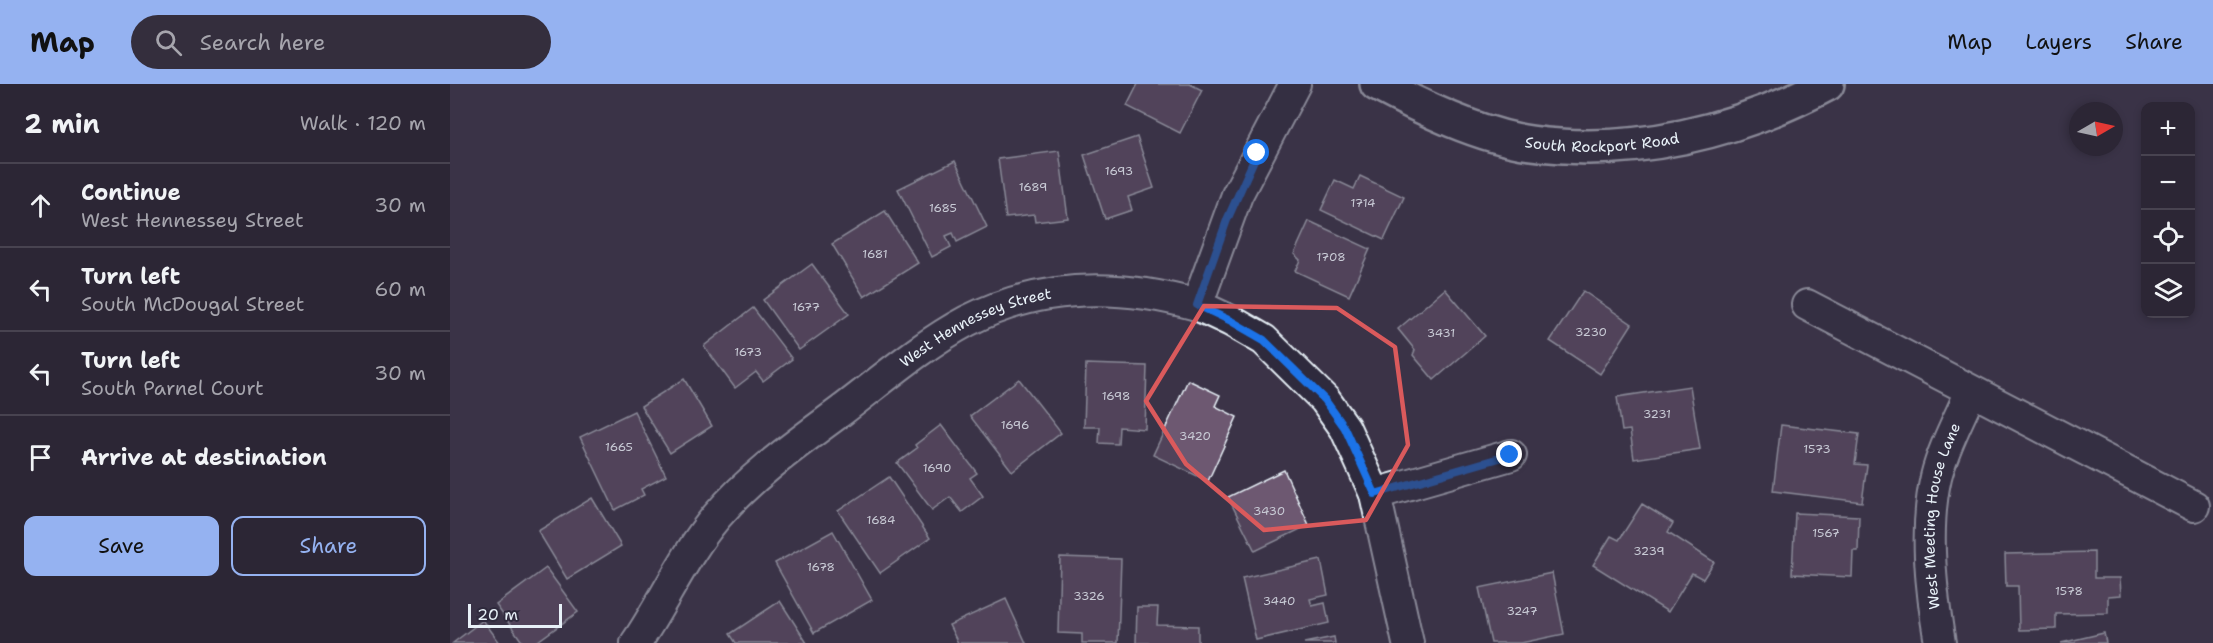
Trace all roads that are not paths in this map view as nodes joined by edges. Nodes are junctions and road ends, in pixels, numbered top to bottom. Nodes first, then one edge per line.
1 (1294, 84) edge
2 (1377, 84) edge
3 (1827, 84) edge
4 (1197, 305) junction
5 (1807, 305) dead end
6 (1971, 392) junction
7 (1510, 455) dead end
8 (1375, 494) junction
9 (2194, 506) dead end
10 (1938, 642) edge
11 (636, 643) edge
12 (1408, 643) edge

1 - 4 street
2 - 3 street, South Rockport Road
4 - 8 street, West Hennessey Street
4 - 11 street, West Hennessey Street
5 - 6 street
6 - 9 street
6 - 10 street, West Meeting House Lane
7 - 8 street
8 - 12 street, West Hennessey Street

